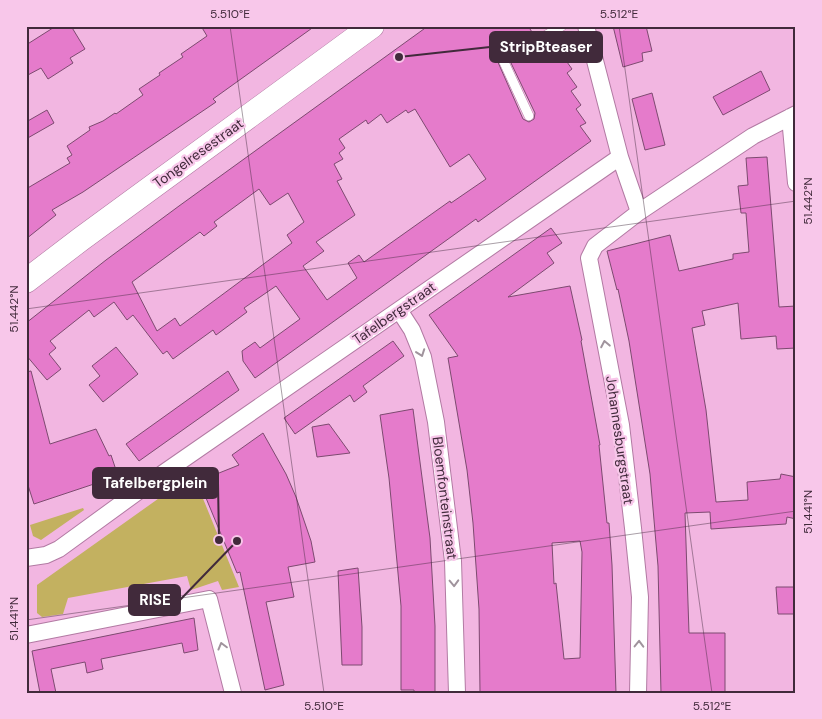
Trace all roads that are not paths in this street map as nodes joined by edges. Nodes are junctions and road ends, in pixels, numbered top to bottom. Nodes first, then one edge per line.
1 (372, 26) edge
2 (562, 26) edge
3 (586, 26) edge
4 (529, 116) dead end
5 (793, 116) edge
6 (620, 157) junction
7 (796, 183) edge
8 (640, 212) junction
9 (26, 281) edge
10 (399, 310) junction
11 (26, 558) edge
12 (26, 635) edge
13 (233, 693) edge
14 (457, 693) edge
15 (638, 693) edge

1 - 9 main road, Tongelresestraat
2 - 4 lane
3 - 6 street
5 - 7 street
5 - 8 street
6 - 8 street
6 - 10 street, Tafelbergstraat
15 -> 8 street, Johannesburgstraat
10 - 11 street, Tafelbergstraat
10 -> 14 street, Bloemfonteinstraat
13 -> 12 street

